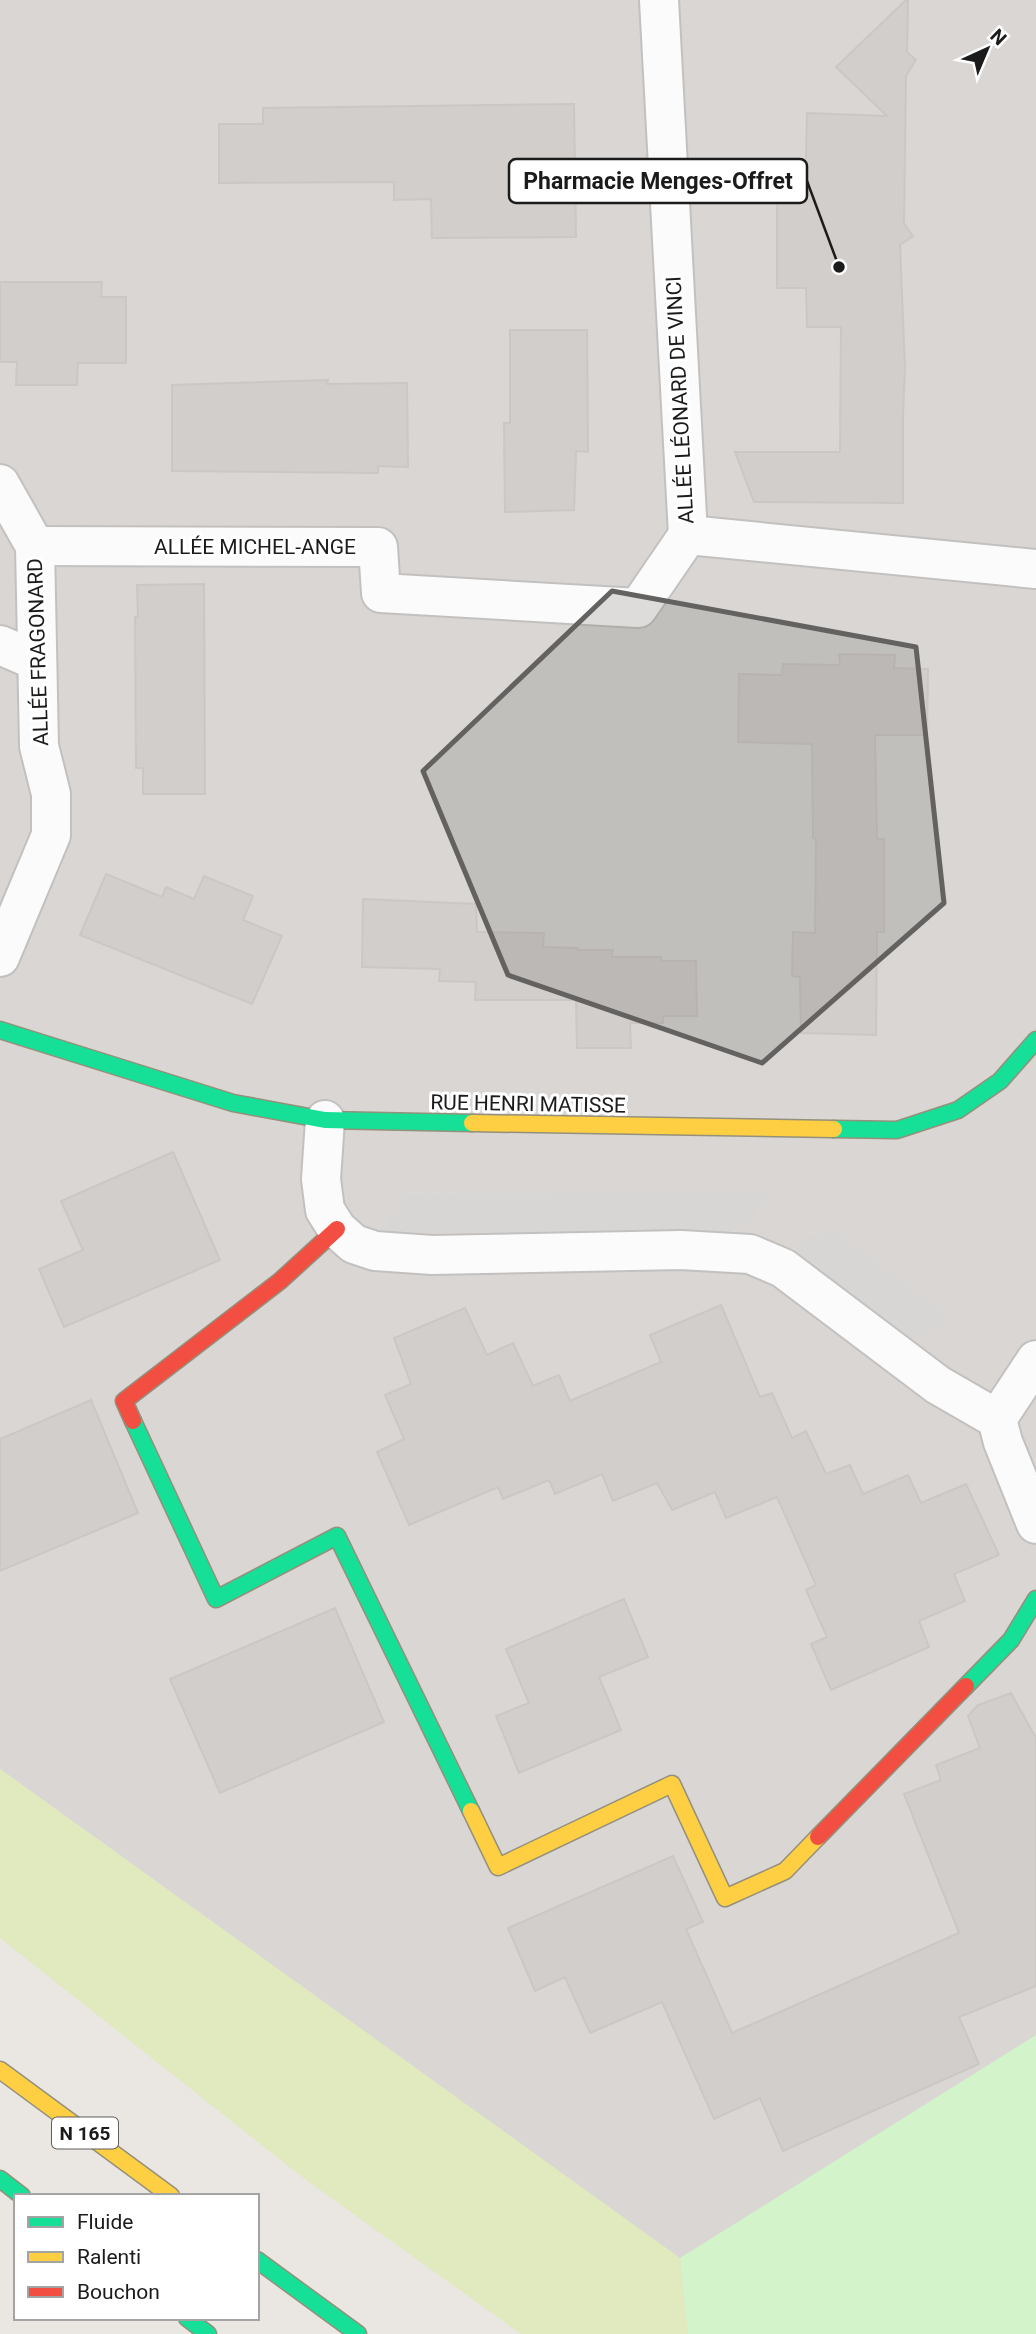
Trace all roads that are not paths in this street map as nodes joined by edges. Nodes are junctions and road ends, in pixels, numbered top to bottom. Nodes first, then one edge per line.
1 (659, 0) edge
2 (0, 484) edge
3 (688, 535) junction
4 (35, 546) junction
5 (1036, 569) edge
6 (0, 645) edge
7 (37, 661) junction
8 (0, 957) edge
9 (0, 1030) edge
10 (1036, 1040) edge
11 (325, 1120) junction
12 (337, 1229) junction
13 (1036, 1360) edge
14 (997, 1419) junction
15 (1036, 1524) edge
16 (1036, 1599) edge
17 (0, 2070) edge
18 (0, 2179) edge
19 (19, 2194) edge
20 (168, 2194) edge
21 (259, 2261) edge
22 (190, 2320) edge
23 (208, 2334) edge
24 (358, 2334) edge

1 - 3 street, ALLÉE LÉONARD DE VINCI
2 - 4 street
3 - 4 street, ALLÉE MICHEL-ANGE
3 - 5 street, ALLÉE LÉONARD DE VINCI
4 - 7 street, ALLÉE FRAGONARD
6 - 7 street
7 - 8 street, ALLÉE FRAGONARD
9 - 11 main road, RUE HENRI MATISSE
10 - 11 main road, RUE HENRI MATISSE
11 - 12 street
12 - 14 street
12 - 16 main road
13 - 14 street
14 - 15 street
17 - 20 main road, N 165
18 - 19 main road
21 - 24 main road
22 - 23 main road

